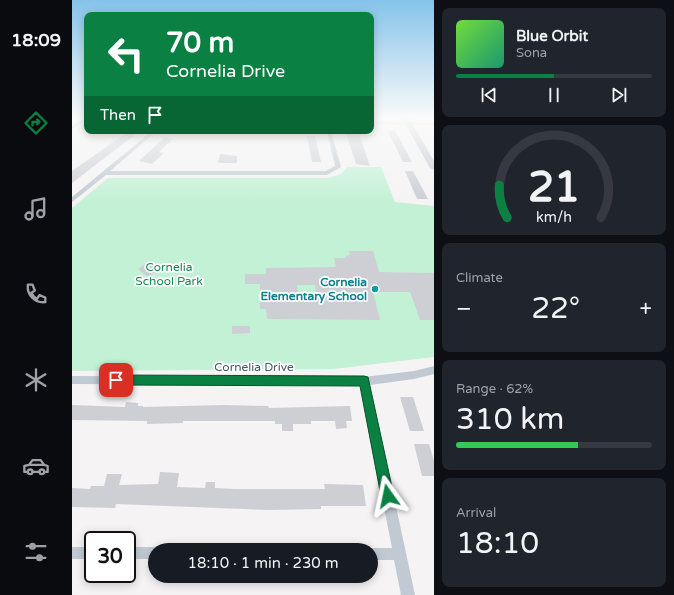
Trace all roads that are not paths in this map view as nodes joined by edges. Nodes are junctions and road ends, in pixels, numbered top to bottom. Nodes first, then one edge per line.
1 (137, 146) edge
2 (333, 146) edge
3 (421, 146) edge
4 (434, 168) edge
5 (104, 173) junction
6 (72, 200) edge
7 (434, 370) edge
8 (72, 380) edge
9 (364, 381) junction
10 (72, 553) edge
11 (84, 553) edge
12 (136, 553) edge
13 (148, 553) edge
14 (378, 554) edge
15 (400, 554) junction
16 (408, 595) edge

1 - 5 street
2 - 5 street
3 - 4 street
5 - 6 street
7 - 9 street, Cornelia Drive
8 - 9 street, Cornelia Drive
9 - 15 street
10 - 11 street
12 - 13 street
14 - 15 street
15 - 16 street

